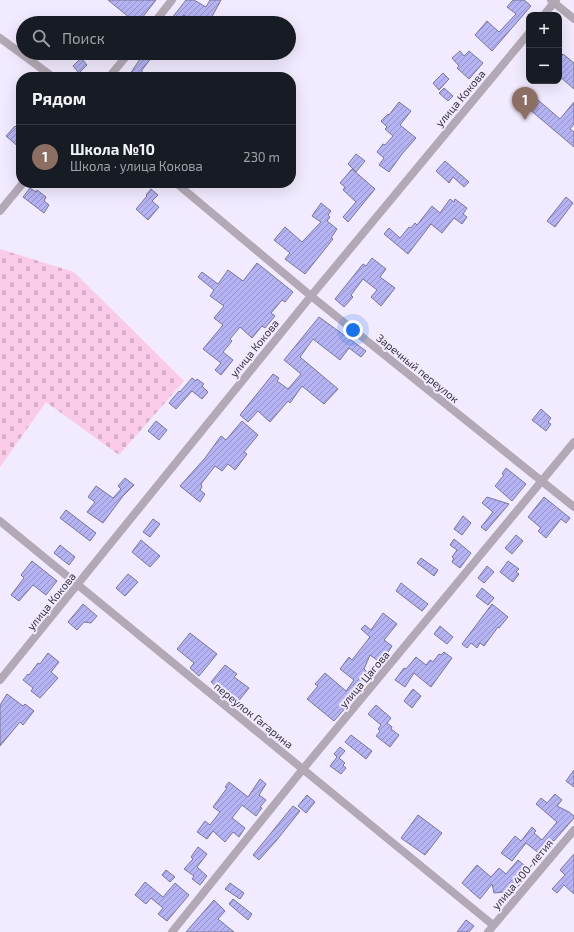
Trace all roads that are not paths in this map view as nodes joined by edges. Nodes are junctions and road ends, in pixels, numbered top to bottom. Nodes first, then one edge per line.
1 (172, 0) edge
2 (554, 1) edge
3 (546, 12) edge
4 (159, 16) edge
5 (574, 19) edge
6 (526, 37) edge
7 (0, 38) edge
8 (16, 50) edge
9 (30, 60) edge
10 (123, 60) edge
11 (46, 72) edge
12 (113, 72) edge
13 (19, 188) edge
14 (182, 188) edge
15 (0, 211) edge
16 (311, 296) junction
17 (574, 442) edge
18 (543, 481) junction
19 (574, 507) edge
20 (0, 521) edge
21 (78, 585) junction
22 (0, 680) edge
23 (304, 770) junction
24 (574, 830) edge
25 (493, 925) junction
26 (172, 932) edge
27 (488, 932) edge

1 - 4 street
2 - 3 street
2 - 5 street
6 - 16 street, улица Кокова
7 - 8 street
9 - 11 street
10 - 12 street
13 - 15 street
14 - 16 street, Заречный переулок
16 - 18 street, Заречный переулок
16 - 21 street, улица Кокова
17 - 18 street, улица Цагова
18 - 19 street, Заречный переулок
18 - 23 street, улица Цагова
20 - 21 street, переулок Гагарина
21 - 22 street, улица Кокова
21 - 23 street, переулок Гагарина
23 - 25 street, переулок Гагарина
23 - 26 street, улица Цагова
24 - 25 street, улица 400-летия
25 - 27 street, улица 400-летия

